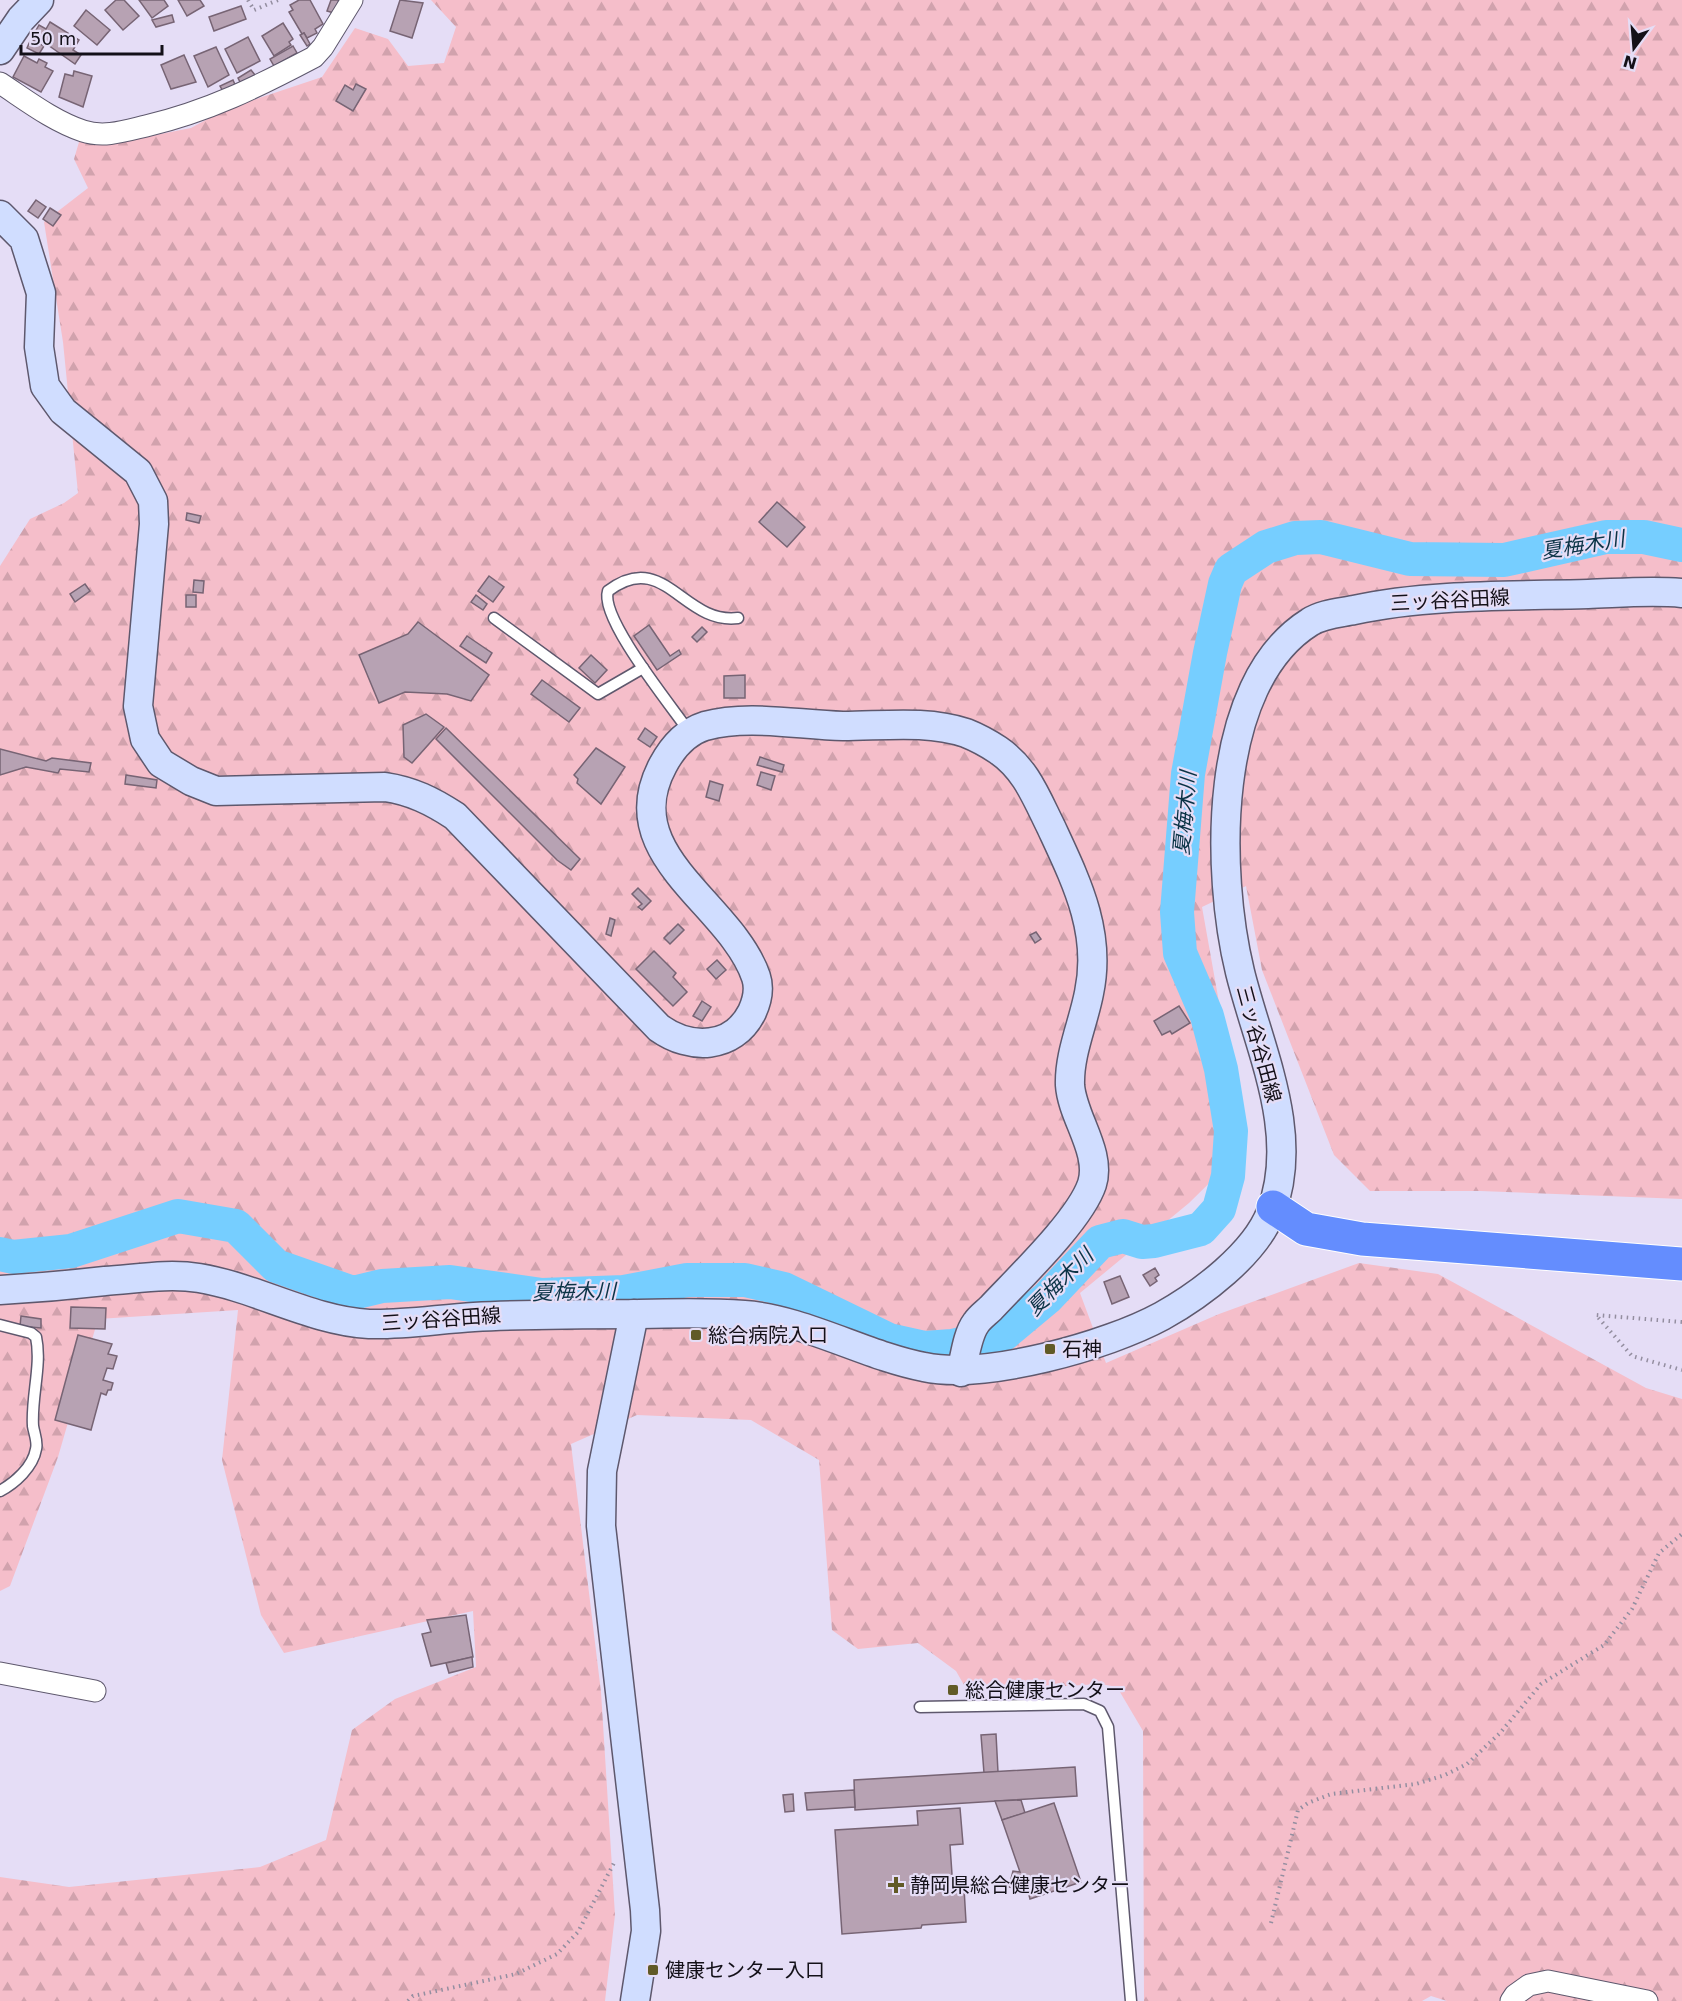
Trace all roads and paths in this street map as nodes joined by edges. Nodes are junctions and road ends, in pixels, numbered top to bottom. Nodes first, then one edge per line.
1 (39, 0) edge
2 (248, 0) edge
3 (278, 0) edge
4 (352, 0) edge
5 (0, 50) edge
6 (0, 83) edge
7 (0, 215) edge
8 (1682, 593) edge
9 (494, 618) dead end
10 (738, 618) dead end
11 (643, 668) junction
12 (690, 733) junction
13 (1273, 1207) junction
14 (1682, 1247) edge
15 (1682, 1264) edge
16 (0, 1290) edge
17 (634, 1314) junction
18 (1682, 1322) edge
19 (0, 1325) edge
20 (962, 1368) junction
21 (1682, 1370) edge
22 (0, 1491) edge
23 (1682, 1534) edge
24 (0, 1673) edge
25 (95, 1691) dead end
26 (920, 1707) dead end
27 (619, 1853) dead end
28 (1271, 1923) dead end
29 (408, 2001) edge
30 (635, 2001) edge
31 (1131, 2001) edge
32 (1511, 2001) edge
33 (1647, 2001) edge

1 - 5 street
2 - 3 path
4 - 6 street
7 - 12 street
8 - 13 street, 三ッ谷谷田線
9 - 11 lane
10 - 11 lane
11 - 12 lane
12 - 20 street
13 - 14 highway
13 - 15 highway
13 - 20 street, 三ッ谷谷田線
16 - 17 street, 三ッ谷谷田線
17 - 20 street, 三ッ谷谷田線
17 - 30 street
18 - 21 path
19 - 22 lane
23 - 28 path
24 - 25 street
26 - 31 lane
27 - 29 path
32 - 33 street

